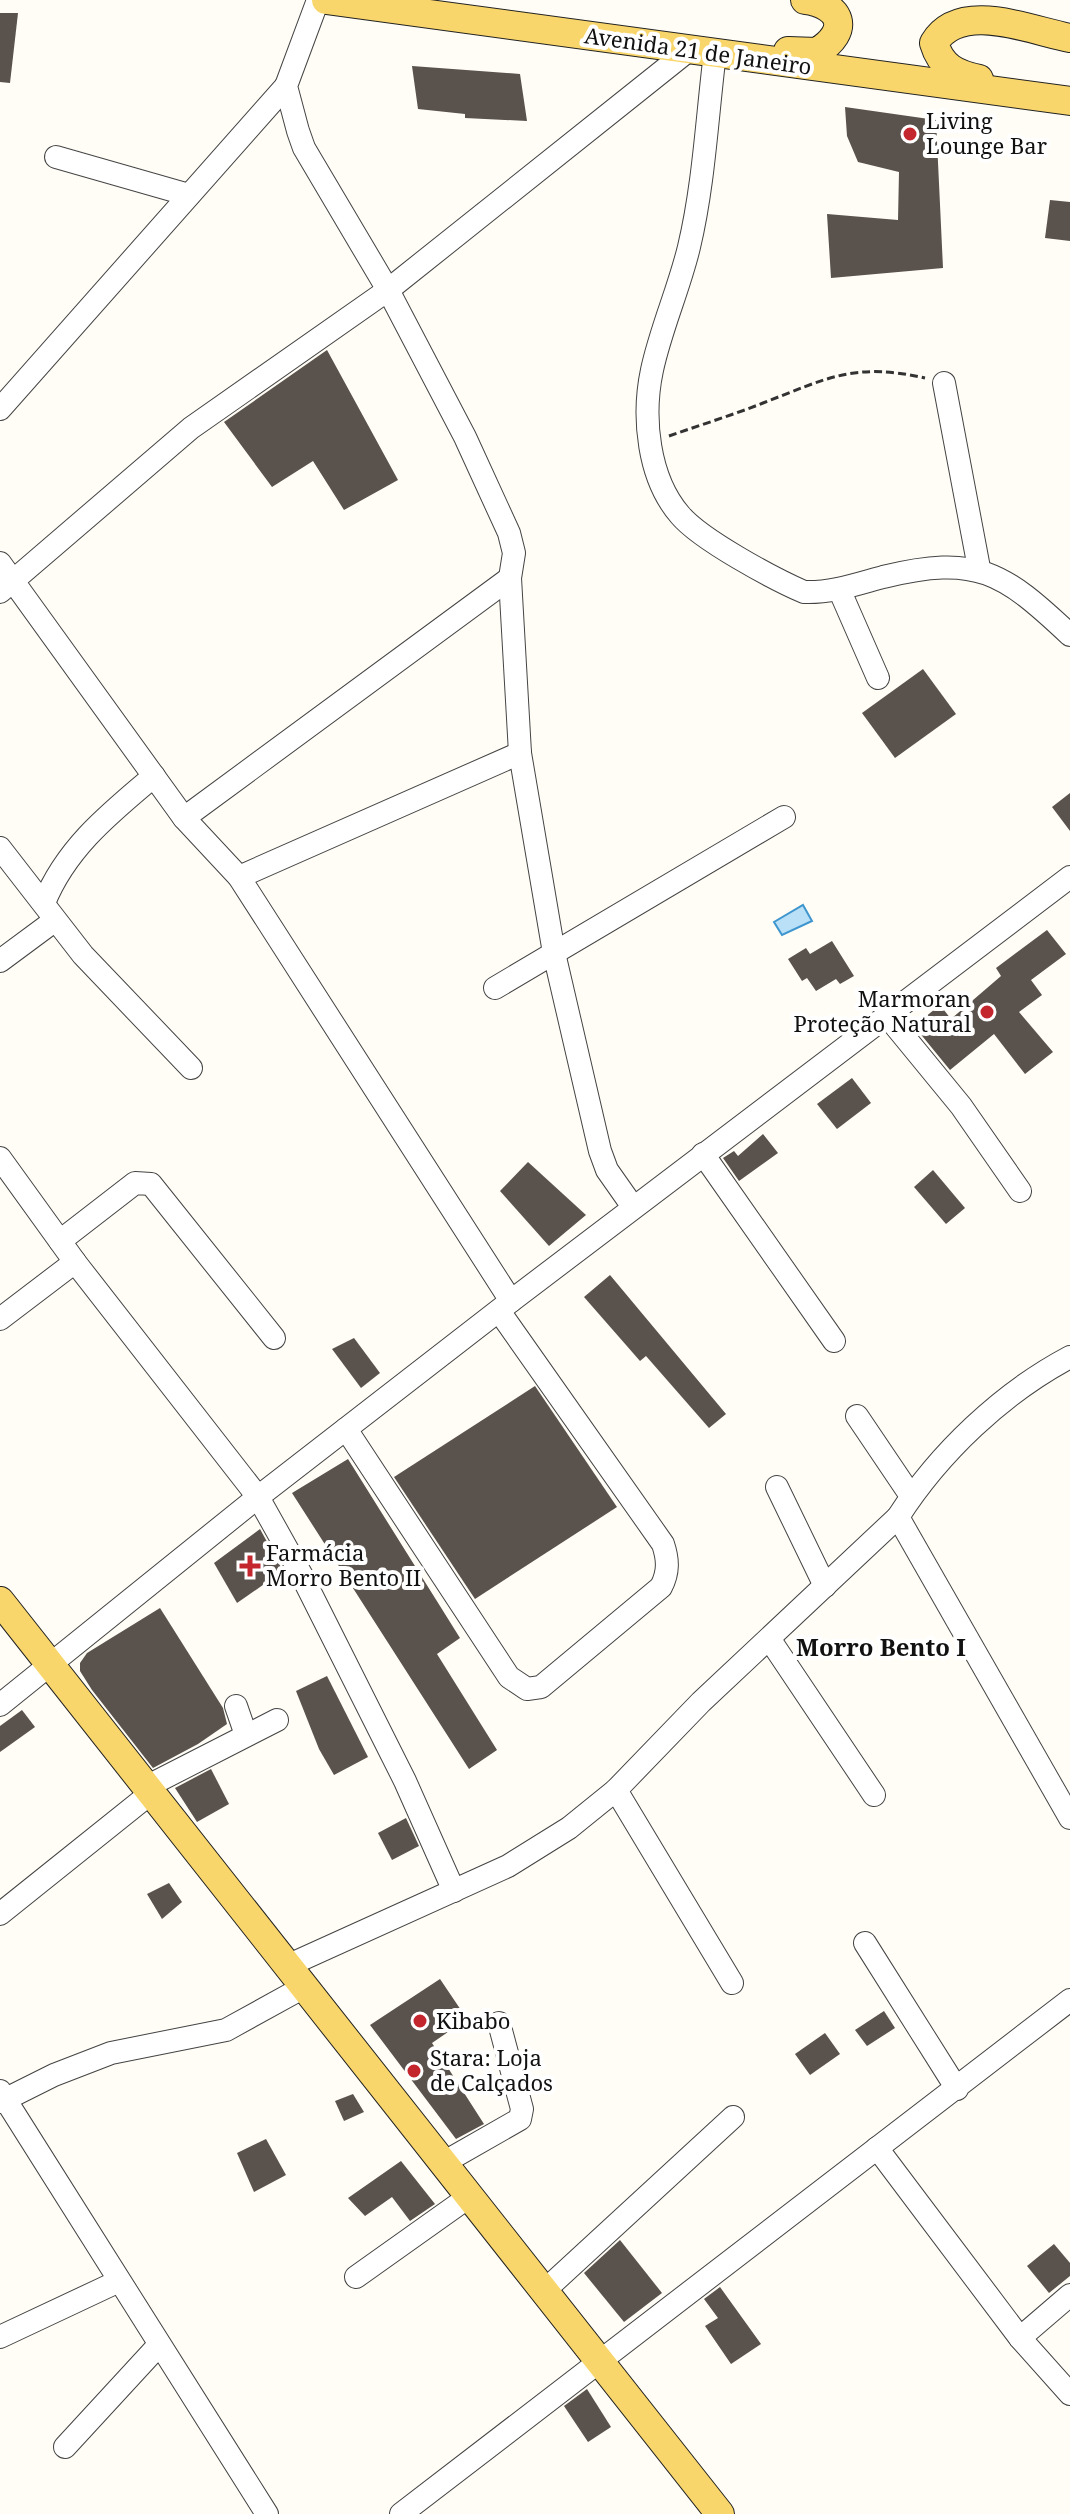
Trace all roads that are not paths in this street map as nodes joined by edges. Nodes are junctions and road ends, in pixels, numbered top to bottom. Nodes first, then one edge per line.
1 (318, 0) edge
2 (326, 0) edge
3 (805, 0) edge
4 (959, 0) edge
5 (473, 19) junction
6 (1070, 26) edge
7 (1070, 38) edge
8 (702, 52) junction
9 (286, 86) junction
10 (1070, 95) edge
11 (1070, 101) edge
12 (56, 157) dead end
13 (189, 195) junction
14 (388, 290) junction
15 (944, 383) road end
16 (0, 409) edge
17 (0, 563) edge
18 (979, 568) junction
19 (510, 578) junction
20 (6, 587) edge
21 (839, 589) junction
22 (1070, 635) edge
23 (878, 678) dead end
24 (520, 753) junction
25 (154, 776) junction
26 (784, 817) dead end
27 (184, 818) junction
28 (0, 848) edge
29 (239, 877) junction
30 (1070, 877) edge
31 (49, 912) junction
32 (554, 953) junction
33 (0, 961) edge
34 (495, 988) dead end
35 (888, 1017) junction
36 (191, 1068) dead end
37 (703, 1154) junction
38 (0, 1158) edge
39 (1020, 1191) dead end
40 (633, 1207) junction
41 (60, 1241) junction
42 (75, 1262) junction
43 (505, 1306) junction
44 (0, 1319) edge
45 (274, 1338) dead end
46 (834, 1341) dead end
47 (1070, 1357) edge
48 (857, 1416) dead end
49 (346, 1429) junction
50 (777, 1487) dead end
51 (911, 1496) junction
52 (258, 1497) junction
53 (898, 1517) junction
54 (825, 1586) junction
55 (0, 1601) edge
56 (770, 1640) junction
57 (50, 1666) junction
58 (0, 1705) edge
59 (236, 1706) dead end
60 (277, 1720) dead end
61 (246, 1735) junction
62 (148, 1790) junction
63 (616, 1790) junction
64 (874, 1795) dead end
65 (1070, 1818) edge
66 (454, 1891) junction
67 (0, 1914) edge
68 (865, 1943) dead end
69 (296, 1976) junction
70 (732, 1983) dead end
71 (1070, 2000) edge
72 (499, 2023) dead end
73 (957, 2089) junction
74 (2, 2098) edge
75 (733, 2117) dead end
76 (877, 2148) junction
77 (443, 2163) junction
78 (470, 2196) junction
79 (356, 2277) dead end
80 (117, 2282) junction
81 (544, 2291) junction
82 (1070, 2295) edge
83 (0, 2337) edge
84 (1020, 2338) junction
85 (158, 2346) junction
86 (599, 2361) junction
87 (1070, 2394) edge
88 (65, 2447) dead end
89 (267, 2514) edge
90 (401, 2514) edge
91 (720, 2514) edge

1 - 9 street
2 - 5 main road, Avenida 21 de Janeiro
3 - 5 main road
4 - 6 main road
5 - 8 main road, Avenida 21 de Janeiro
7 - 10 main road
8 - 11 main road, Avenida 21 de Janeiro
8 - 14 street
8 - 21 street
9 - 13 street
9 - 14 street
12 - 13 street
13 - 16 street
14 - 19 street
14 - 20 street
15 - 18 street
17 - 20 street
18 - 21 street
18 - 22 street
19 - 24 street
19 - 27 street
20 - 25 street
21 - 23 street
24 - 29 street
24 - 32 street
25 - 27 street
25 - 31 street
26 - 32 street
27 - 29 street
28 - 31 street
29 - 43 street
30 - 35 street
31 - 33 street
31 - 36 street
32 - 34 street
32 - 40 street
35 - 37 street
35 - 39 street
37 - 40 street
37 - 46 street
38 - 41 street
40 - 43 street
41 - 42 street
41 - 45 street
42 - 44 street
42 - 52 street
43 - 49 street
43 - 49 street
47 - 51 street
48 - 51 street
49 - 52 street
50 - 54 street
51 - 53 street
52 - 57 street
52 - 66 street
53 - 54 street
53 - 65 street
54 - 56 street
55 - 57 main road
56 - 63 street
56 - 64 street
57 - 58 street
57 - 62 main road
59 - 61 street
60 - 61 street
61 - 62 street
62 - 67 street
62 - 69 main road
63 - 66 street
63 - 70 street
66 - 69 street
68 - 73 street
69 - 74 street
69 - 77 main road
71 - 73 street
72 - 77 street
73 - 76 street
74 - 80 street
75 - 81 street
76 - 84 street
76 - 86 street
77 - 78 main road
78 - 79 street
78 - 81 main road
80 - 83 street
80 - 85 street
81 - 86 main road
82 - 84 street
84 - 87 street
85 - 88 street
85 - 89 street
86 - 90 street
86 - 91 main road

